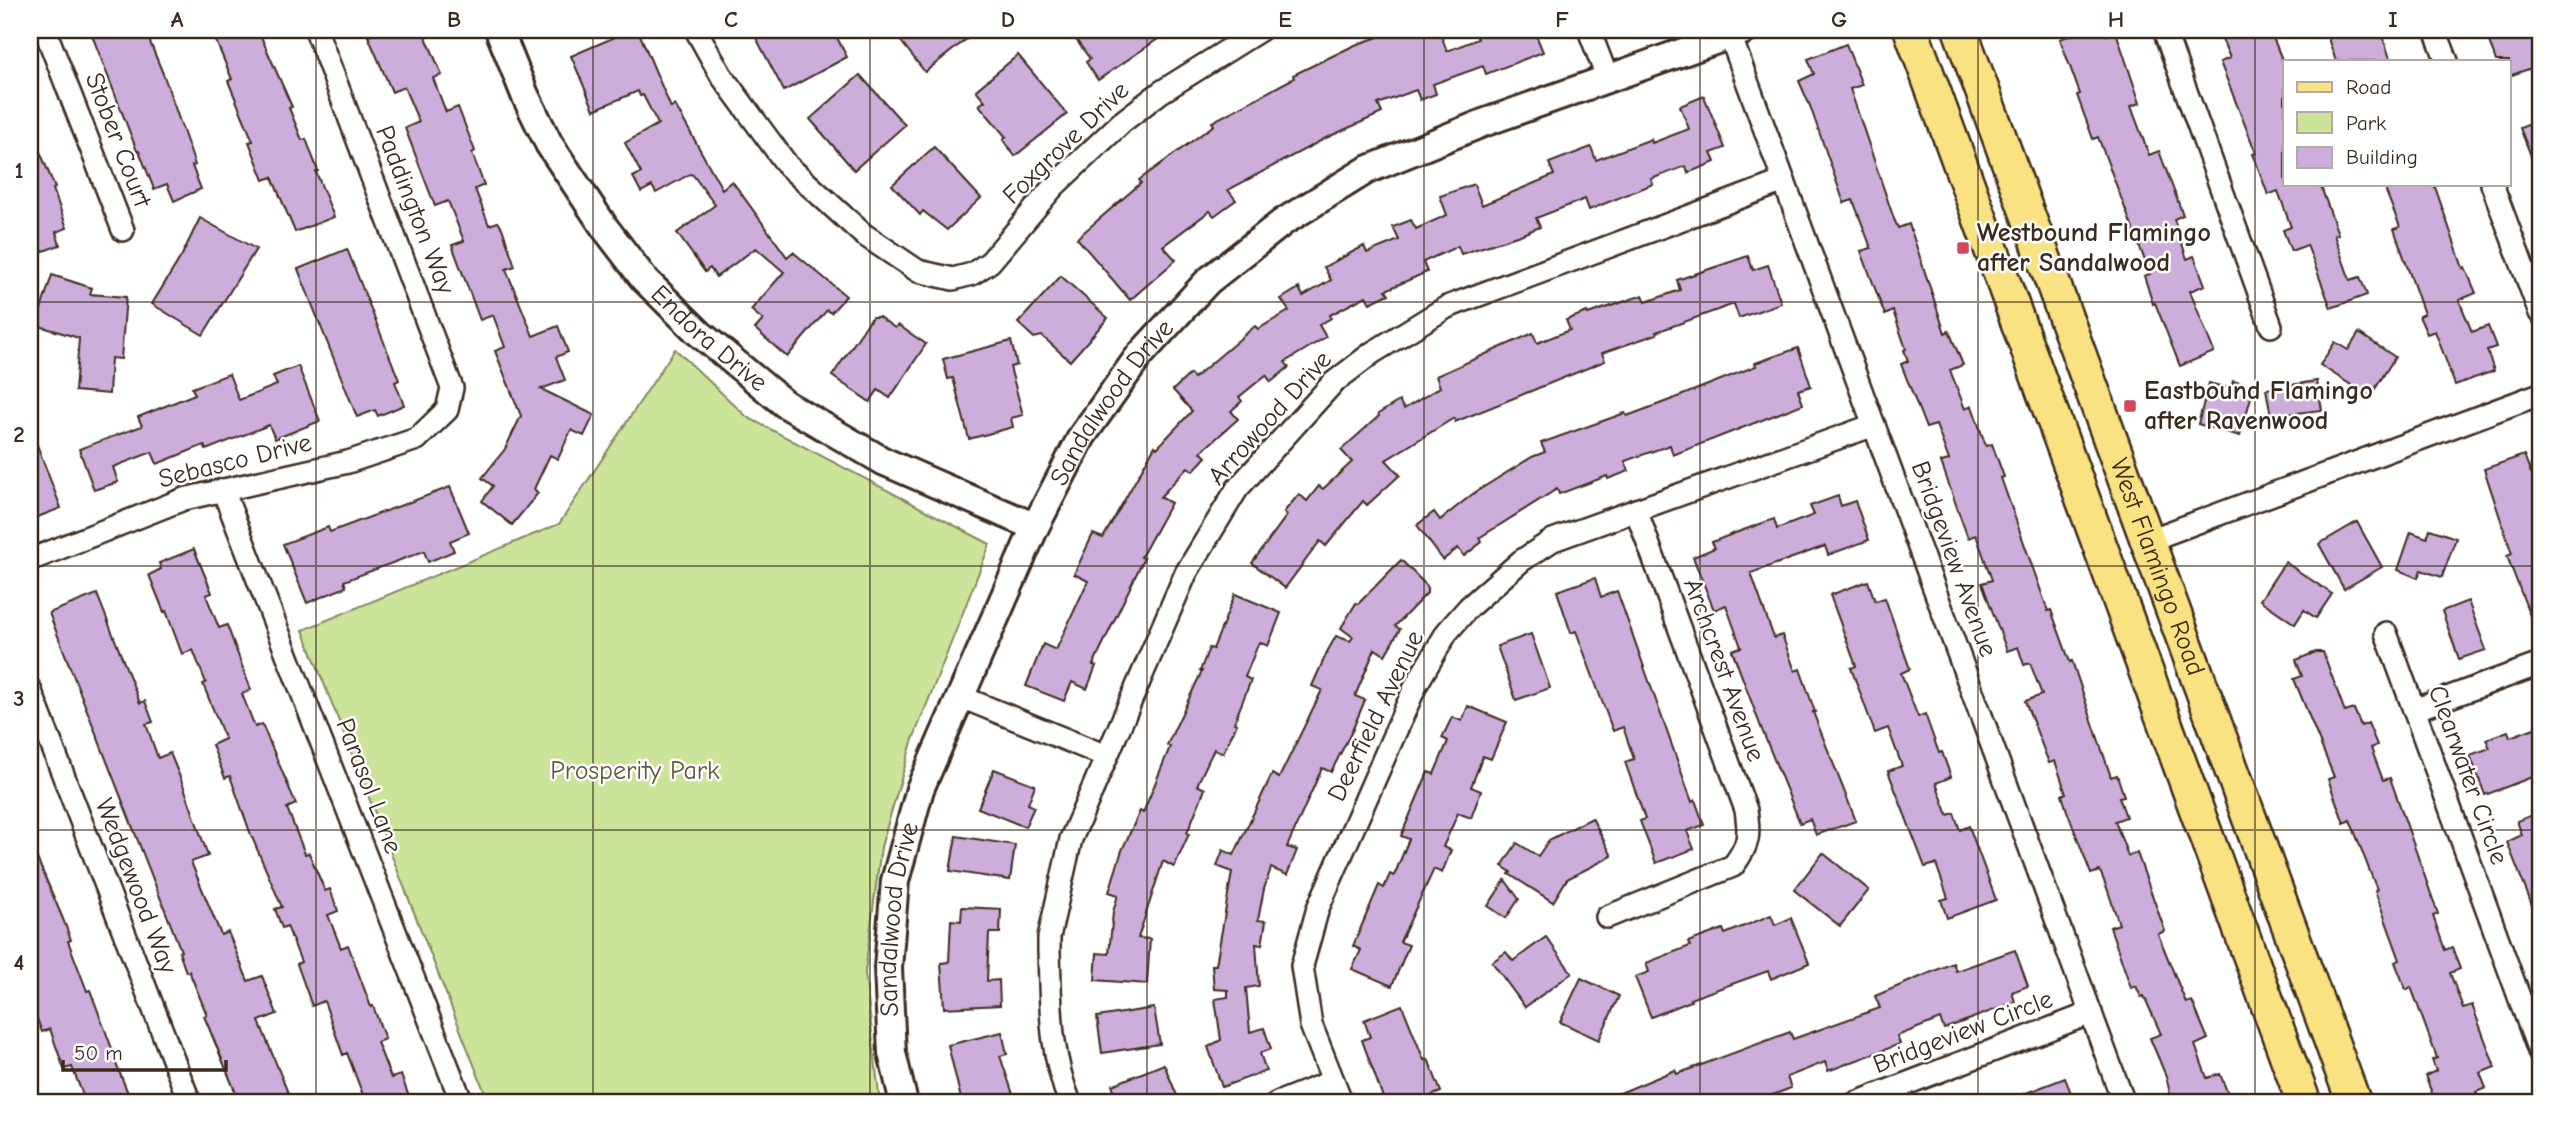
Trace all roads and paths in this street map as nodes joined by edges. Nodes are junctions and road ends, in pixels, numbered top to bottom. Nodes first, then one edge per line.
1 (45, 30) edge
2 (316, 30) edge
3 (499, 30) edge
4 (696, 30) edge
5 (1260, 30) edge
6 (1589, 30) edge
7 (1911, 30) edge
8 (1960, 30) edge
9 (2164, 30) edge
10 (2435, 30) edge
11 (1737, 32) edge
12 (2447, 60) edge
13 (1607, 77) junction
14 (1784, 181) junction
15 (2493, 186) edge
16 (122, 230) dead end
17 (2540, 313) edge
18 (2271, 326) dead end
19 (2027, 346) junction
20 (2540, 394) edge
21 (447, 410) joint
22 (1874, 425) junction
23 (223, 490) junction
24 (1636, 510) junction
25 (1035, 527) junction
26 (2147, 541) junction
27 (30, 560) edge
28 (2386, 633) dead end
29 (2540, 664) edge
30 (30, 689) edge
31 (959, 696) junction
32 (2414, 710) junction
33 (1106, 756) junction
34 (1607, 917) dead end
35 (2091, 1013) junction
36 (2540, 1054) edge
37 (1333, 1081) junction
38 (190, 1103) edge
39 (462, 1103) edge
40 (905, 1103) edge
41 (1070, 1103) edge
42 (1277, 1103) edge
43 (1342, 1103) edge
44 (1856, 1103) edge
45 (2124, 1103) edge
46 (2304, 1103) edge
47 (2354, 1103) edge

1 - 16 street, Stober Court
2 - 21 street, Paddington Way
3 - 25 street, Endora Drive
4 - 5 street, Foxgrove Drive
6 - 13 street
7 - 19 main road, West Flamingo Road
8 - 26 main road, West Flamingo Road
9 - 18 street
10 - 12 street
11 - 13 street, Sandalwood Drive
11 - 14 street, Bridgeview Avenue
13 - 25 street, Sandalwood Drive
14 - 22 street, Bridgeview Avenue
14 - 33 street, Arrowood Drive
15 - 17 street
19 - 26 main road
19 - 46 main road, West Flamingo Road
20 - 26 street
21 - 23 street, Sebasco Drive
22 - 24 street, Deerfield Avenue
22 - 35 street, Bridgeview Avenue
23 - 27 street, Sebasco Drive
23 - 39 street, Parasol Lane
24 - 34 street, Archcrest Avenue
24 - 37 street, Deerfield Avenue
25 - 31 street, Sandalwood Drive
26 - 47 main road, West Flamingo Road
28 - 32 street, Clearwater Circle
29 - 32 street
30 - 38 street, Wedgewood Way
31 - 33 street
31 - 40 street, Sandalwood Drive
32 - 36 street, Clearwater Circle
33 - 41 street, Arrowood Drive
35 - 44 street, Bridgeview Circle
35 - 45 street, Bridgeview Avenue
37 - 42 street
37 - 43 street, Deerfield Avenue

